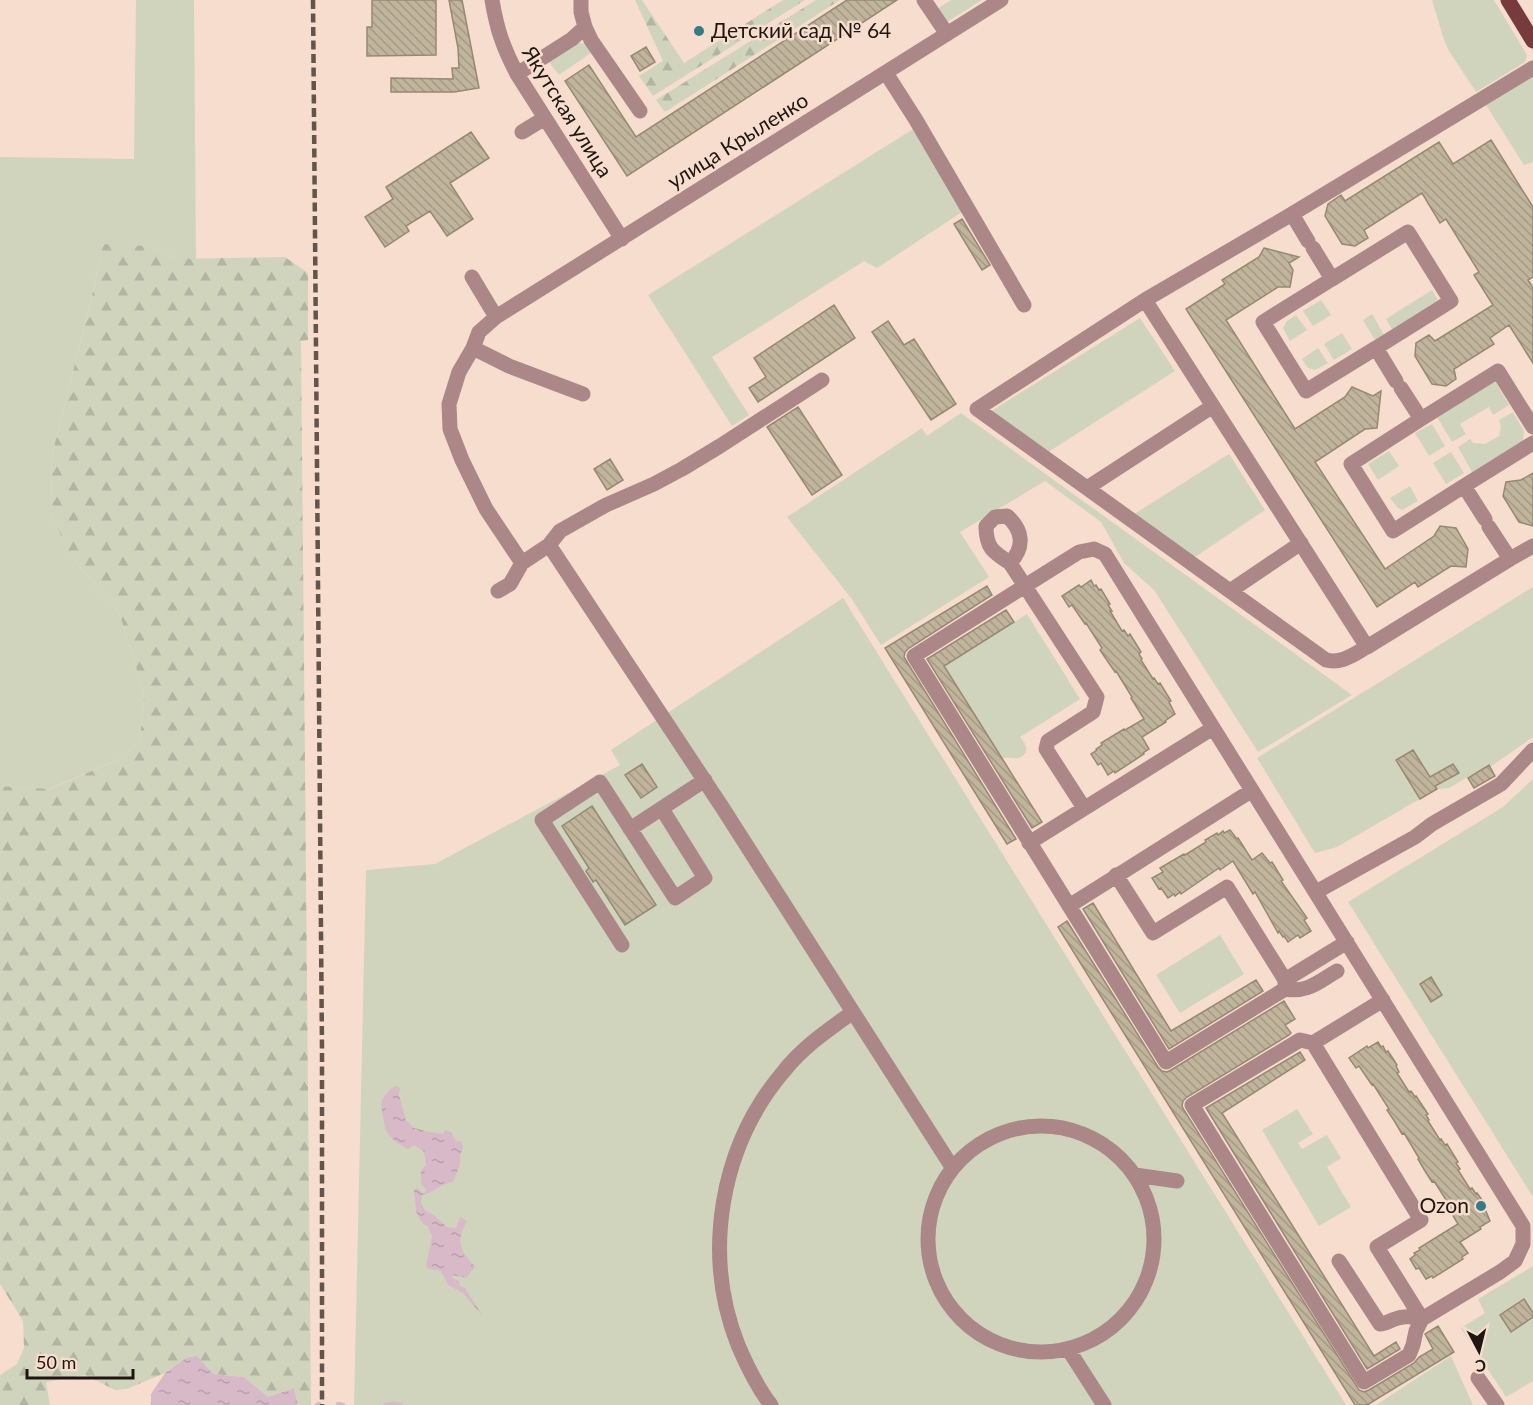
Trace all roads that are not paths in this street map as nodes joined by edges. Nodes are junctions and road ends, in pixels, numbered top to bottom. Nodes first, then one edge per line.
1 (492, 0) edge
2 (581, 0) edge
3 (924, 0) edge
4 (1001, 0) edge
5 (1508, 0) edge
6 (585, 27) junction
7 (947, 34) junction
8 (1533, 41) edge
9 (1533, 68) edge
10 (886, 73) junction
11 (517, 74) junction
12 (640, 111) dead end
13 (545, 118) junction
14 (522, 132) dead end
15 (1292, 214) junction
16 (622, 239) junction
17 (472, 277) dead end
18 (1332, 279) junction
19 (1145, 300) junction
20 (1024, 305) dead end
21 (496, 317) junction
22 (473, 348) junction
23 (1376, 348) junction
24 (822, 380) dead end
25 (583, 394) dead end
26 (1213, 406) junction
27 (1421, 419) junction
28 (1533, 427) edge
29 (1533, 443) edge
30 (1464, 486) junction
31 (1087, 488) junction
32 (1301, 543) junction
33 (549, 545) junction
34 (1533, 546) edge
35 (1510, 559) junction
36 (522, 563) junction
37 (1010, 563) dead end
38 (1026, 586) junction
39 (498, 591) dead end
40 (1230, 591) junction
41 (1367, 647) junction
42 (1213, 729) junction
43 (1533, 750) edge
44 (705, 780) junction
45 (1251, 791) junction
46 (1084, 808) junction
47 (662, 809) junction
48 (630, 829) junction
49 (1029, 843) junction
50 (1116, 875) junction
51 (1313, 889) junction
52 (1068, 906) junction
53 (1347, 942) junction
54 (622, 945) dead end
55 (1337, 971) dead end
56 (1285, 985) junction
57 (1383, 1000) junction
58 (853, 1012) junction
59 (1313, 1042) junction
60 (952, 1167) junction
61 (1136, 1175) junction
62 (1177, 1181) dead end
63 (1339, 1261) dead end
64 (1422, 1319) junction
65 (1068, 1349) junction
66 (1478, 1378) dead end
67 (771, 1405) edge
68 (1104, 1405) edge
69 (1497, 1405) edge

1 - 11 street, Якутская улица
2 - 6 street
3 - 7 street
4 - 7 street, улица Крыленко
5 - 8 main road
6 - 11 street
6 - 12 street
7 - 10 street, улица Крыленко
9 - 15 street
10 - 16 street, улица Крыленко
10 - 20 street
11 - 13 street, Якутская улица
13 - 14 street
13 - 16 street, Якутская улица
15 - 18 street
15 - 19 street
16 - 21 street, улица Крыленко
17 - 21 street
18 - 23 street
18 - 23 street
19 - 26 street
19 - 31 street
21 - 22 street, улица Крыленко
22 - 25 street
22 - 36 street, улица Крыленко
23 - 27 street
24 - 33 street
26 - 31 street
26 - 32 street
27 - 28 street
27 - 30 street
29 - 30 street
30 - 35 street
31 - 40 street
32 - 40 street
32 - 41 street
33 - 36 street
33 - 44 street
34 - 35 street
35 - 41 street
36 - 39 street
37 - 38 street
38 - 42 street
38 - 46 street
38 - 49 street
40 - 41 street
42 - 45 street
42 - 46 street
43 - 51 street
44 - 47 street
44 - 58 street
45 - 50 street
45 - 51 street
46 - 49 street
47 - 48 street
47 - 48 street
48 - 54 street
49 - 52 street
50 - 52 street
50 - 56 street
51 - 53 street
52 - 56 street
53 - 56 street
53 - 57 street
55 - 56 street
57 - 59 street
57 - 64 street
58 - 60 street
58 - 67 street
59 - 64 street
59 - 64 street
60 - 61 street
60 - 65 street
61 - 62 street
61 - 65 street
63 - 64 street
65 - 68 street
66 - 69 street

